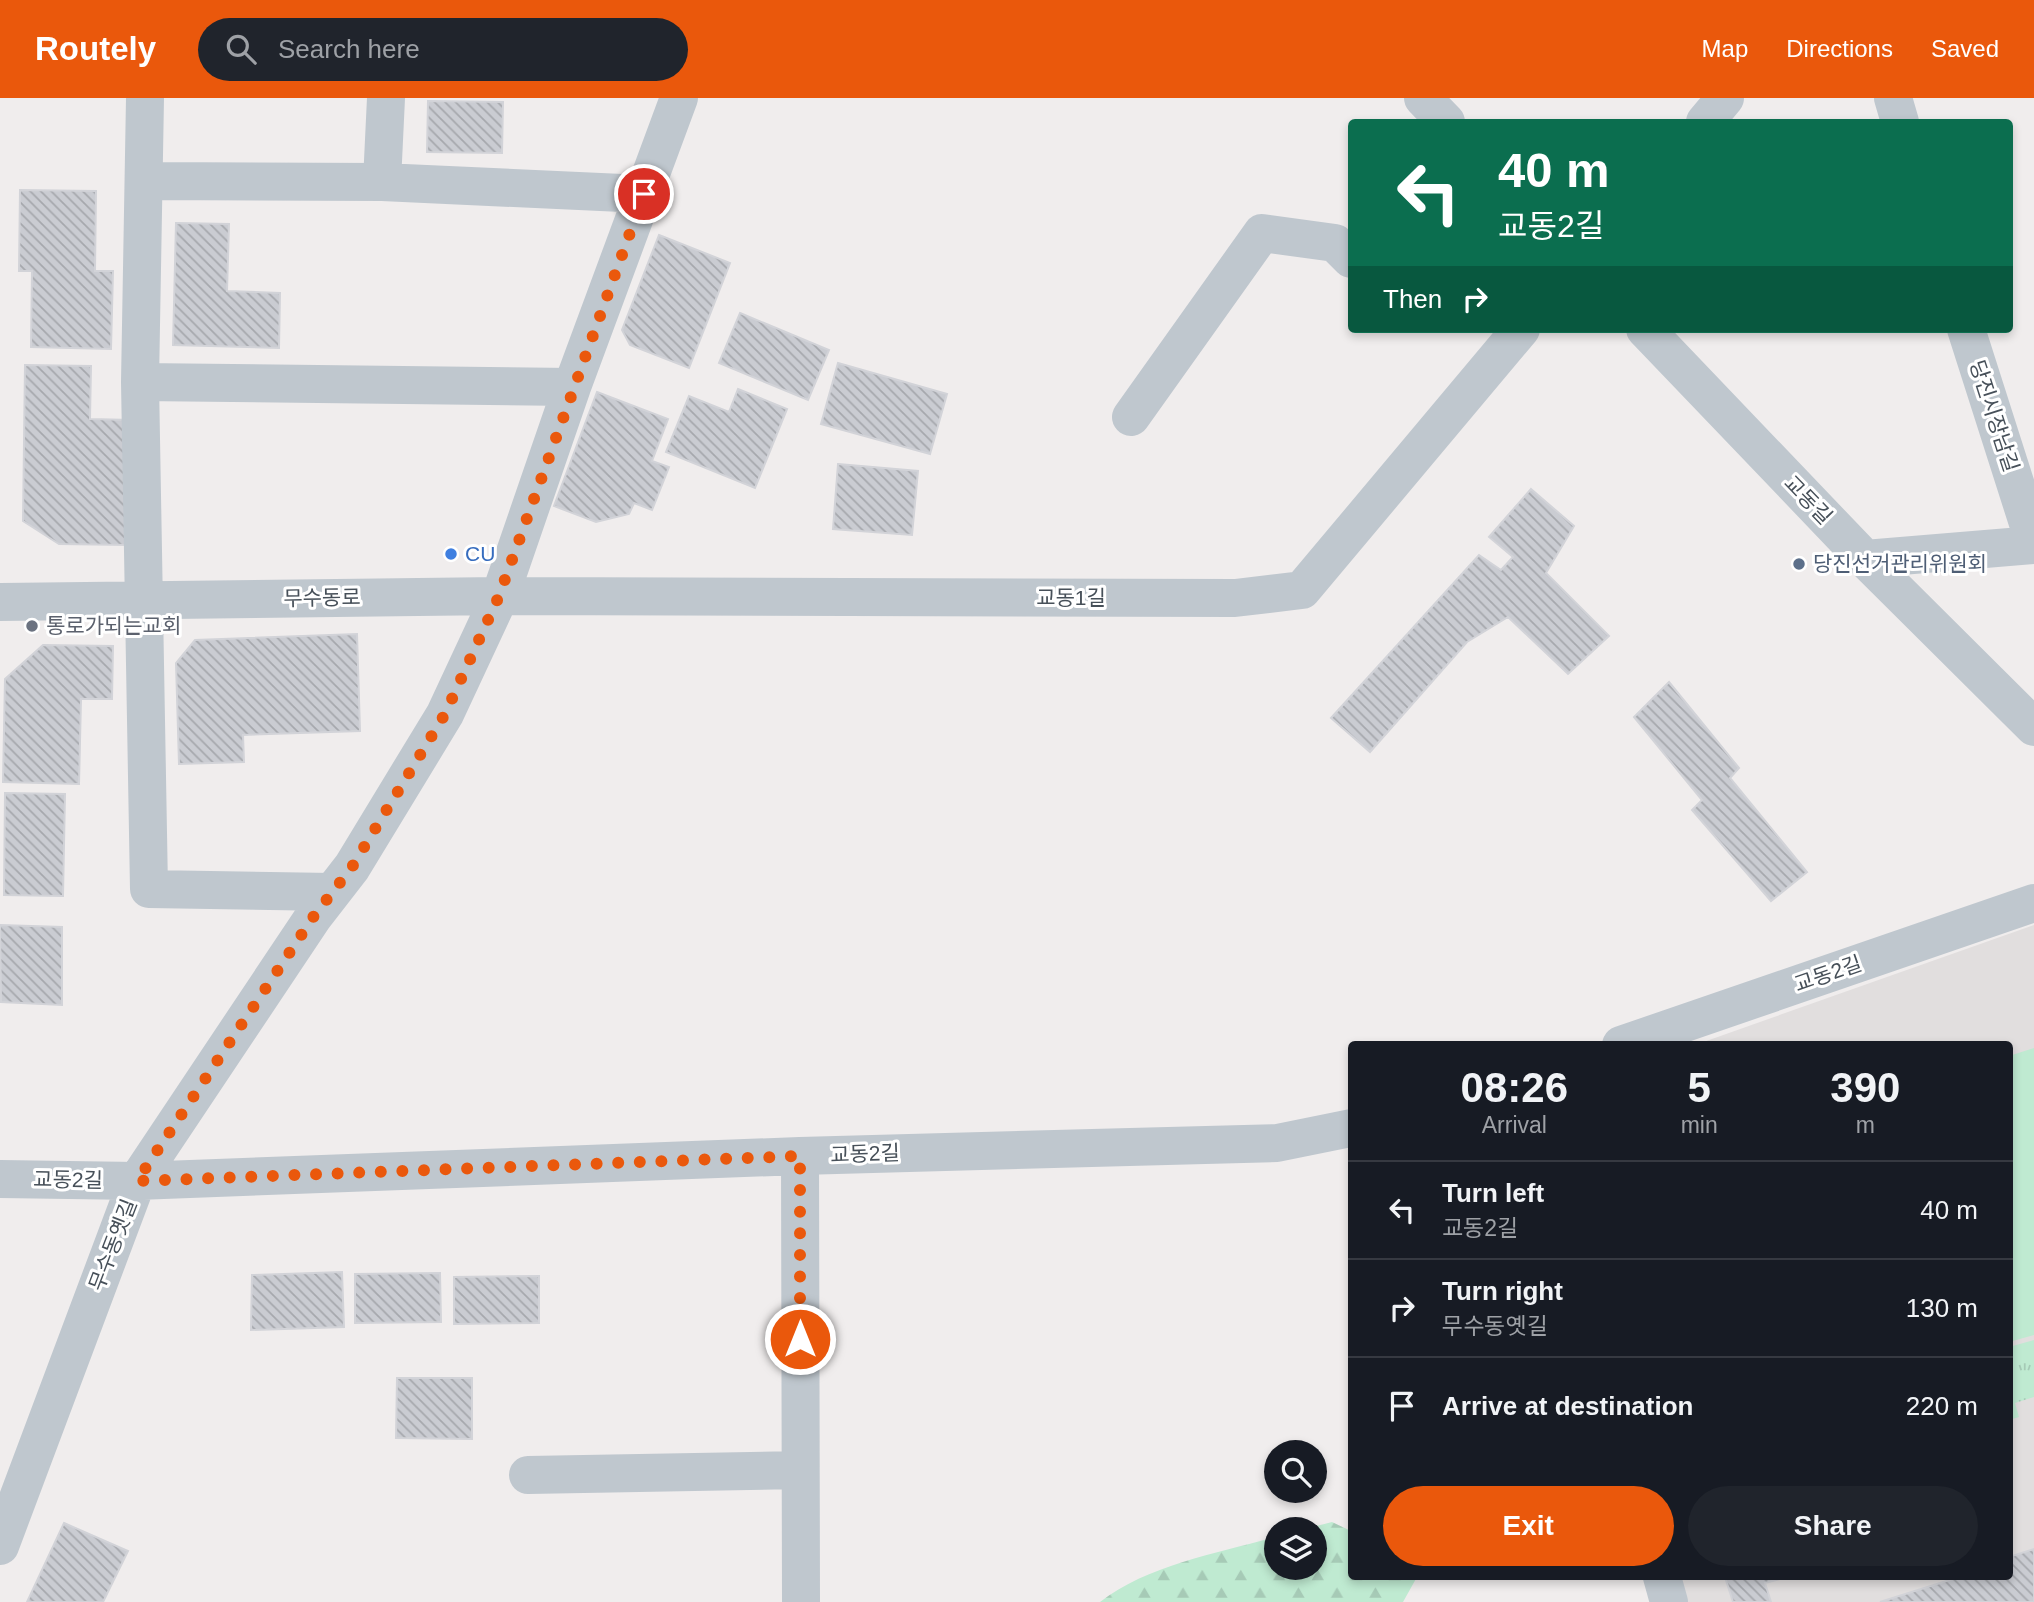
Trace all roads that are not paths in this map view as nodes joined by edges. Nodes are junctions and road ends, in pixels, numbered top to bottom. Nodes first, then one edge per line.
1 (145, 98) edge
2 (386, 98) edge
3 (679, 98) edge
4 (1423, 98) edge
5 (1725, 98) edge
6 (1893, 98) edge
7 (1443, 119) edge
8 (1708, 119) edge
9 (1899, 119) edge
10 (144, 181) junction
11 (382, 182) junction
12 (644, 194) junction
13 (1348, 255) edge
14 (1517, 333) edge
15 (1649, 333) edge
16 (1967, 333) edge
17 (140, 383) junction
18 (572, 387) junction
19 (1131, 417) dead end
20 (2034, 544) edge
21 (1865, 559) junction
22 (499, 596) junction
23 (144, 600) junction
24 (0, 603) edge
25 (2034, 727) edge
26 (332, 892) junction
27 (2034, 903) edge
28 (1633, 1041) edge
29 (1348, 1129) edge
30 (800, 1156) junction
31 (0, 1179) edge
32 (137, 1181) junction
33 (800, 1469) junction
34 (528, 1475) dead end
35 (0, 1546) edge
36 (1663, 1580) edge
37 (801, 1602) edge
38 (1669, 1602) edge

1 - 10 street
2 - 11 street
3 - 12 street, 무수동옛길
4 - 7 street
5 - 8 street
6 - 9 street
10 - 11 street
10 - 17 street
11 - 12 street
12 - 18 street, 무수동옛길
13 - 19 street
14 - 22 street, 교동1길
15 - 21 street, 교동길
16 - 20 street, 당진시장남길
17 - 18 street
17 - 23 street
18 - 22 street, 무수동옛길
20 - 21 street
21 - 25 street, 교동길
22 - 23 street, 무수동로
22 - 26 street, 무수동옛길
23 - 24 street, 무수동로
23 - 26 street
26 - 32 street, 무수동옛길
27 - 28 street, 교동2길
29 - 30 street, 교동2길
30 - 32 street, 교동2길
30 - 33 street
31 - 32 street, 교동2길
32 - 35 street, 무수동옛길
33 - 34 street
33 - 37 street
36 - 38 street

